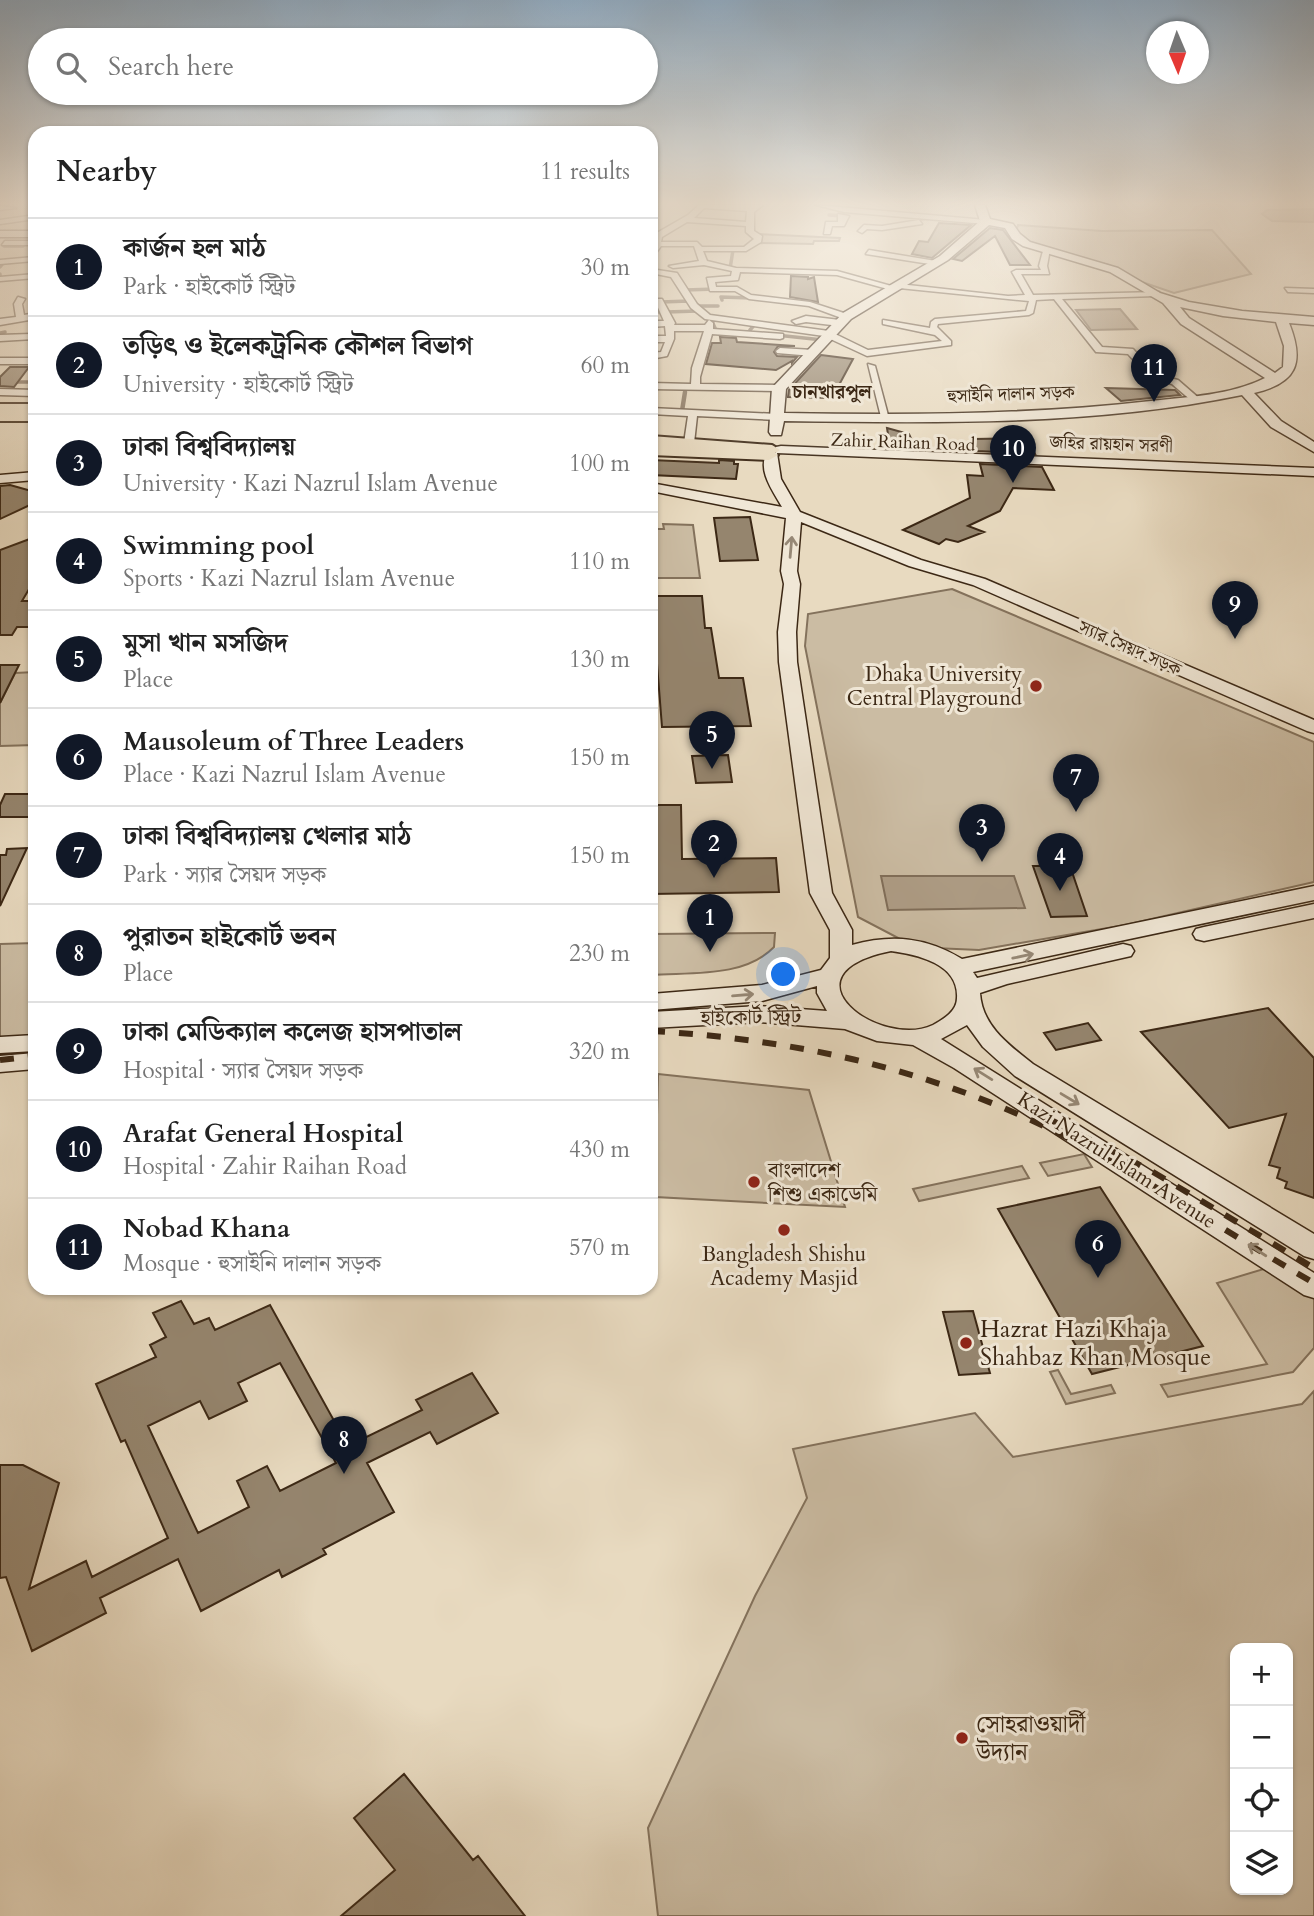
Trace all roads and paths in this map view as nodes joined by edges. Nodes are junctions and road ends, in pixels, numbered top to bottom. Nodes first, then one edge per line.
1 (689, 294) edge
2 (885, 294) edge
3 (970, 294) edge
4 (1028, 294) edge
5 (1148, 294) edge
6 (1156, 294) edge
7 (747, 296) joint
8 (21, 299) dead end
9 (721, 299) dead end
10 (1031, 299) junction
11 (1058, 299) junction
12 (658, 300) edge
13 (1168, 301) junction
14 (670, 303) dead end
15 (658, 304) edge
16 (658, 312) edge
17 (665, 312) junction
18 (676, 312) dead end
19 (708, 317) junction
20 (28, 318) edge
21 (1281, 318) junction
22 (820, 320) dead end
23 (844, 320) junction
24 (1314, 321) edge
25 (0, 322) edge
26 (18, 322) junction
27 (886, 322) dead end
28 (28, 325) edge
29 (658, 325) edge
30 (671, 326) junction
31 (709, 329) junction
32 (940, 333) junction
33 (827, 336) junction
34 (4, 337) edge
35 (28, 339) edge
36 (658, 339) edge
37 (670, 340) junction
38 (780, 351) dead end
39 (24, 352) dead end
40 (813, 353) junction
41 (0, 354) edge
42 (658, 355) edge
43 (0, 361) edge
44 (15, 361) junction
45 (28, 361) edge
46 (871, 366) dead end
47 (1278, 380) junction
48 (658, 386) edge
49 (692, 387) junction
50 (779, 388) junction
51 (0, 392) edge
52 (1246, 392) junction
53 (28, 393) edge
54 (1196, 400) junction
55 (0, 411) edge
56 (28, 411) edge
57 (658, 411) edge
58 (688, 412) junction
59 (886, 416) junction
60 (777, 417) junction
61 (689, 443) junction
62 (658, 445) edge
63 (658, 446) edge
64 (1314, 448) edge
65 (775, 453) junction
66 (1314, 472) edge
67 (28, 477) edge
68 (0, 479) edge
69 (1314, 480) edge
70 (658, 488) edge
71 (800, 514) junction
72 (945, 571) joint
73 (1314, 727) edge
74 (1314, 893) edge
75 (1314, 911) edge
76 (842, 930) junction
77 (873, 946) junction
78 (835, 968) junction
79 (956, 968) junction
80 (969, 997) junction
81 (658, 1001) edge
82 (658, 1020) edge
83 (850, 1021) junction
84 (918, 1037) junction
85 (28, 1043) edge
86 (0, 1045) edge
87 (28, 1062) edge
88 (0, 1064) edge
89 (1314, 1248) edge
90 (1314, 1287) edge

1 - 19 street
2 - 23 main road
3 - 10 street
4 - 10 street
5 - 11 street
6 - 13 main road
7 - 9 street
7 - 23 street
8 - 26 street
10 - 11 street
10 - 32 street
11 - 54 street
12 - 14 street
13 - 21 main road
13 - 47 main road
15 - 17 street
16 - 17 street
17 - 18 street
17 - 30 street
19 - 31 street
19 - 33 street
20 - 26 street
21 - 24 main road
21 - 47 main road
22 - 23 street
23 - 33 main road
25 - 26 street
26 - 28 street
26 - 34 street
27 - 32 street
29 - 30 street
30 - 31 street
30 - 37 street
31 - 33 street
31 - 49 street
32 - 33 street
33 - 40 main road
34 - 35 street
34 - 41 street
36 - 37 street
37 - 42 street
38 - 40 street
39 - 44 street
40 - 50 main road
43 - 44 street
44 - 45 street
46 - 59 street
47 - 52 main road, হুসাইনি দালান সড়ক
48 - 49 street
49 - 50 street
49 - 58 street
50 - 60 main road
51 - 53 street
52 - 54 main road, হুসাইনি দালান সড়ক
52 - 64 main road
54 - 59 main road, হুসাইনি দালান সড়ক
55 - 56 highway
57 - 58 street
58 - 60 street
58 - 61 street
59 - 60 main road, হুসাইনি দালান সড়ক
60 - 65 main road
61 - 62 main road
61 - 65 main road
63 - 65 highway
65 - 66 main road, জহির রায়হান সরণী
65 - 69 main road, Zahir Raihan Road
65 - 71 main road
67 - 68 main road
70 - 71 main road
71 - 72 main road, স্যার সৈয়দ সড়ক
71 - 76 main road
72 - 73 main road, স্যার সৈয়দ সড়ক
79 -> 74 main road
75 - 80 main road
76 - 77 main road
76 - 78 main road
77 - 78 main road
77 - 79 main road
81 -> 78 main road, হাইকোর্ট স্ট্রিট
78 - 83 main road
79 - 80 main road
80 - 84 main road
80 -> 89 main road, Kazi Nazrul Islam Avenue
82 - 83 main road, হাইকোর্ট স্ট্রিট
83 - 84 main road
90 -> 84 main road, Kazi Nazrul Islam Avenue
85 - 86 main road
87 - 88 main road

